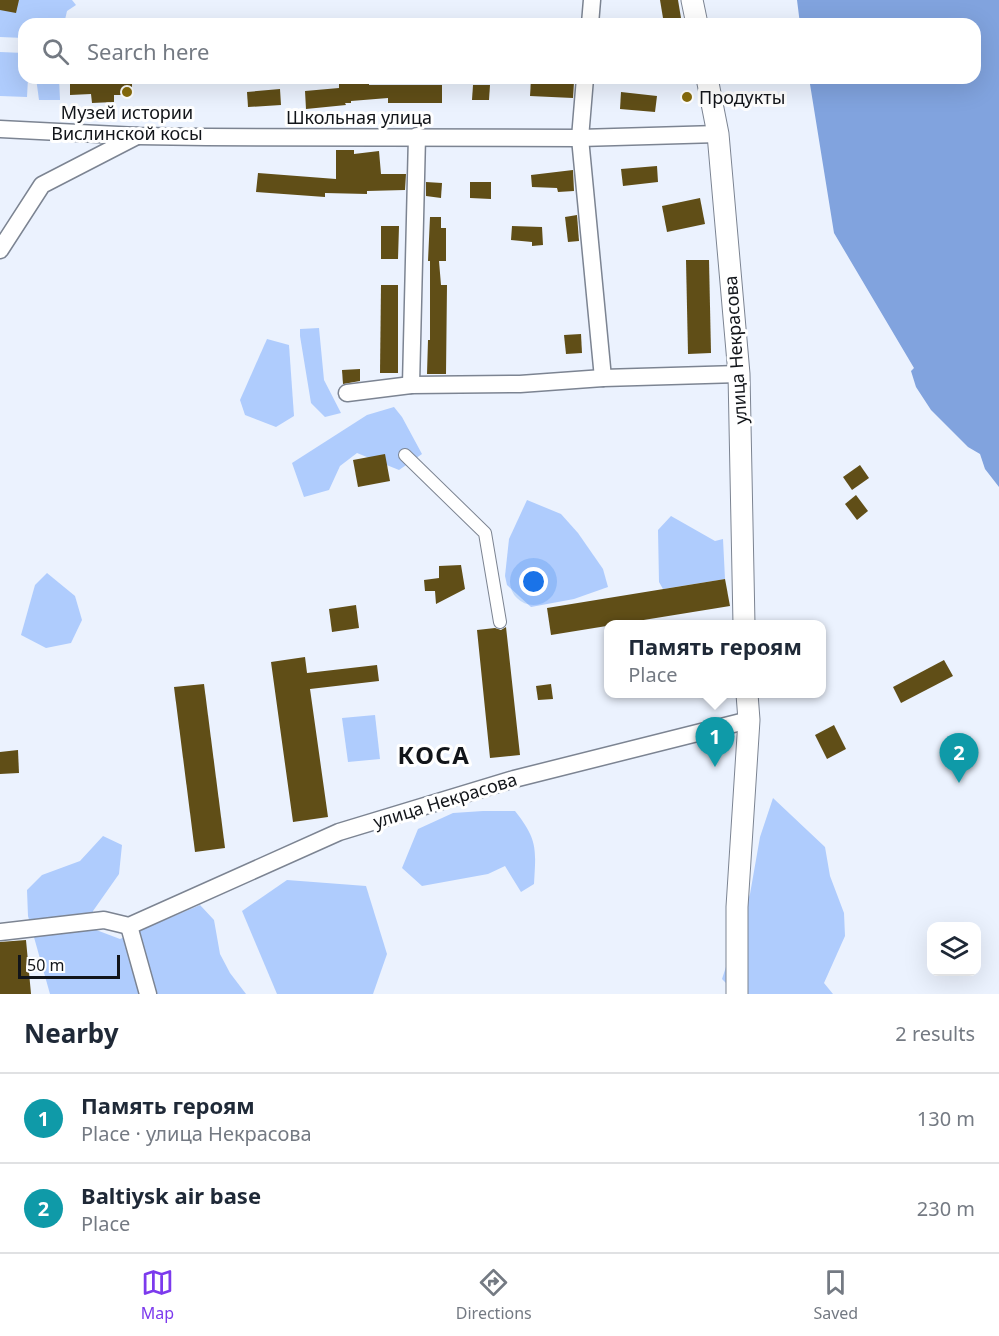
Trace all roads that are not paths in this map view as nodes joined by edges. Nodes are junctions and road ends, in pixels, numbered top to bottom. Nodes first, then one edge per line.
1 (592, 0) edge
2 (692, 0) edge
3 (590, 18) edge
4 (696, 18) edge
5 (584, 84) edge
6 (708, 84) edge
7 (0, 129) edge
8 (718, 134) junction
9 (138, 136) junction
10 (417, 136) junction
11 (580, 138) junction
12 (0, 250) edge
13 (740, 374) junction
14 (603, 378) junction
15 (411, 385) junction
16 (347, 393) dead end
17 (405, 454) dead end
18 (744, 620) edge
19 (500, 622) dead end
20 (747, 698) edge
21 (749, 720) junction
22 (129, 926) junction
23 (0, 932) edge
24 (148, 994) edge
25 (737, 994) edge

1 - 3 street
2 - 4 street
5 - 11 street
6 - 8 street, улица Некрасова
7 - 9 street, Школьная улица
8 - 11 street, Школьная улица
8 - 13 street, улица Некрасова
9 - 10 street, Школьная улица
9 - 12 street
10 - 11 street, Школьная улица
10 - 15 street
11 - 14 street
13 - 14 street
13 - 18 street, улица Некрасова
14 - 15 street
15 - 16 street
17 - 19 street
20 - 21 street
21 - 22 street, улица Некрасова
21 - 25 street
22 - 23 street
22 - 24 street

